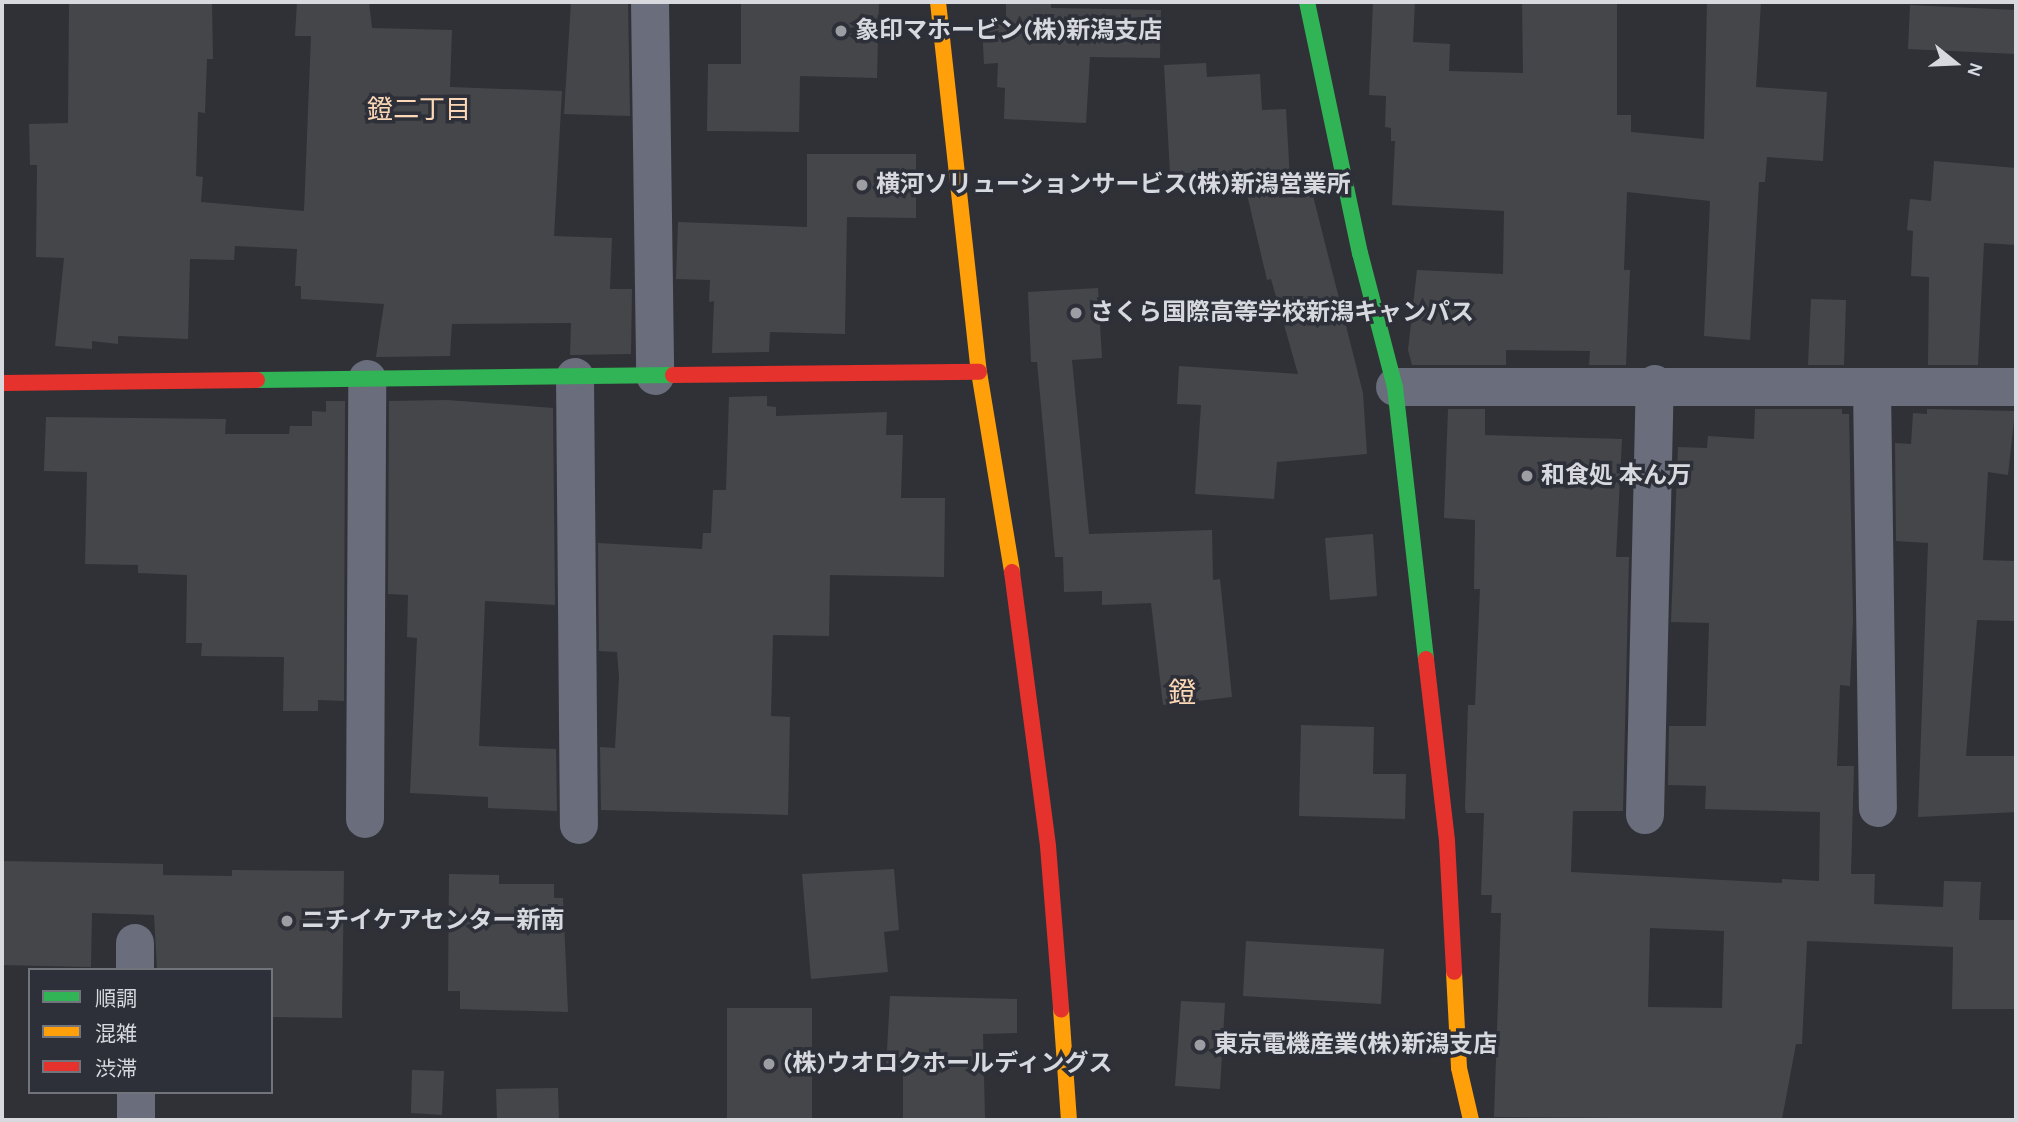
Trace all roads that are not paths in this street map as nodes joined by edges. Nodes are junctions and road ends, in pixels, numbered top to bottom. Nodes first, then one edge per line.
1 (650, 2) edge
2 (938, 2) edge
3 (1307, 2) edge
4 (979, 372) junction
5 (655, 376) junction
6 (575, 377) junction
7 (367, 379) junction
8 (2, 383) edge
9 (1656, 384) junction
10 (1395, 387) junction
11 (1872, 387) junction
12 (2016, 387) edge
13 (1878, 808) dead end
14 (1645, 815) dead end
15 (365, 819) dead end
16 (579, 825) dead end
17 (136, 1094) edge
18 (136, 1120) edge
19 (1069, 1120) edge
20 (1471, 1120) edge

1 - 5 street
2 - 4 street
3 - 10 street
4 - 5 street
4 - 19 street
5 - 6 street
6 - 7 street
6 - 16 street
7 - 8 street
7 - 15 street
9 - 10 street
9 - 11 street
9 - 14 street
10 - 20 street
11 - 12 street
11 - 13 street
17 - 18 street

